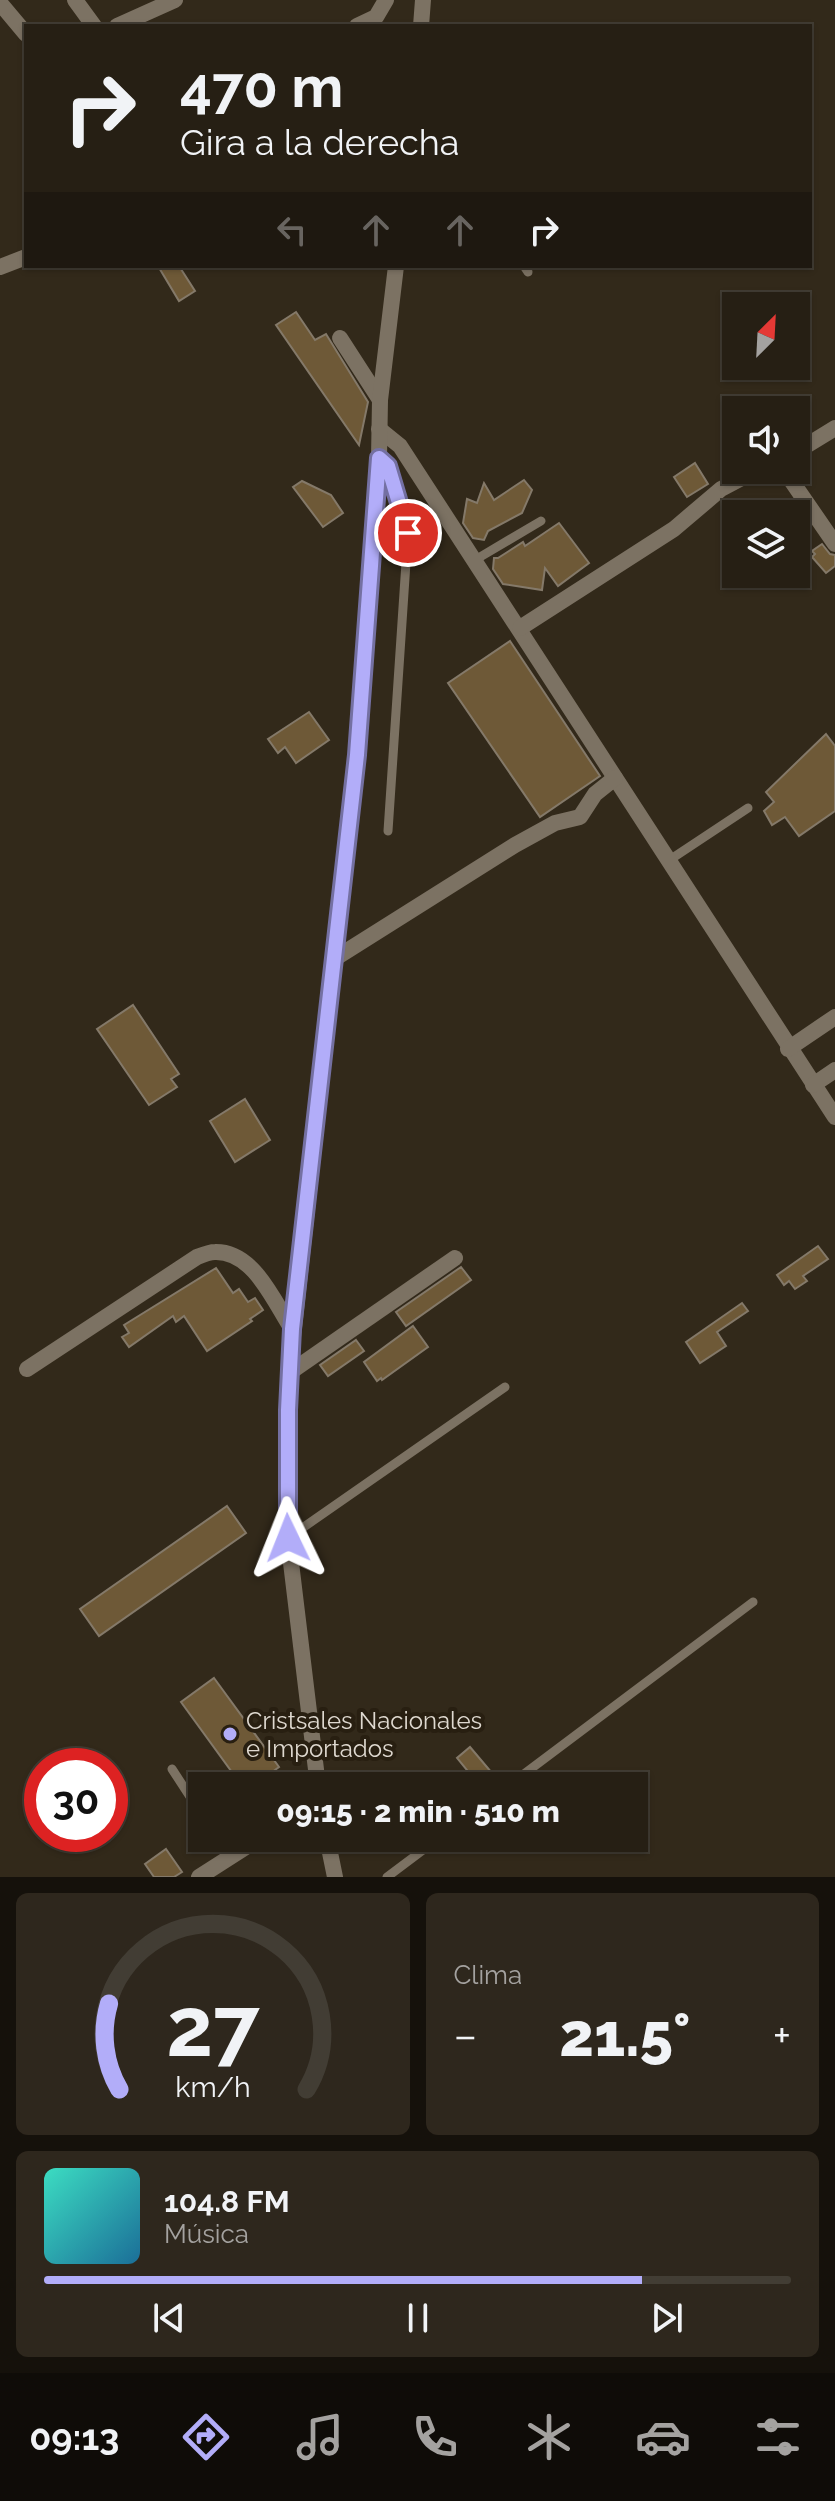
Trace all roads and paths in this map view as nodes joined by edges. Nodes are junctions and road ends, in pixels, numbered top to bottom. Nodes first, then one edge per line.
1 (75, 0) edge
2 (175, 0) edge
3 (386, 0) edge
4 (423, 0) edge
5 (0, 3) edge
6 (93, 24) edge
7 (121, 24) edge
8 (361, 24) edge
9 (421, 24) edge
10 (24, 32) edge
11 (24, 258) edge
12 (0, 267) edge
13 (396, 268) edge
14 (340, 338) dead end
15 (380, 400) junction
16 (835, 428) edge
17 (379, 429) junction
18 (810, 443) edge
19 (379, 458) junction
20 (730, 484) edge
21 (794, 484) edge
22 (541, 521) dead end
23 (835, 544) edge
24 (475, 560) junction
25 (520, 628) junction
26 (615, 778) junction
27 (748, 808) dead end
28 (388, 831) dead end
29 (668, 861) junction
30 (334, 959) junction
31 (835, 1017) edge
32 (788, 1049) junction
33 (835, 1070) edge
34 (813, 1085) junction
35 (835, 1117) edge
36 (455, 1258) dead end
37 (292, 1329) junction
38 (27, 1369) dead end
39 (289, 1373) junction
40 (505, 1387) dead end
41 (288, 1538) junction
42 (753, 1602) dead end
43 (172, 1769) dead end
44 (316, 1772) edge
45 (527, 1772) edge
46 (188, 1794) edge
47 (238, 1852) edge
48 (330, 1852) edge
49 (420, 1852) edge
50 (199, 1877) edge
51 (335, 1877) edge
52 (387, 1877) edge

1 - 6 street
2 - 7 street
3 - 8 street
4 - 9 street
5 - 10 street
11 - 12 street
13 - 15 street
14 - 15 street
15 - 17 street
16 - 18 street
17 - 19 street
17 - 24 street
19 - 28 lane
19 - 30 street
20 - 25 street
21 - 23 street
22 - 24 lane
24 - 25 street
25 - 26 street
26 - 29 street
26 - 30 street
27 - 29 lane
29 - 32 street
30 - 37 street
31 - 32 street
32 - 34 street
33 - 34 street
34 - 35 street
36 - 39 street
37 - 38 street
37 - 39 street
39 - 41 street
40 - 41 lane
41 - 44 street
42 - 45 lane
43 - 46 lane
47 - 50 street
48 - 51 street
49 - 52 lane

